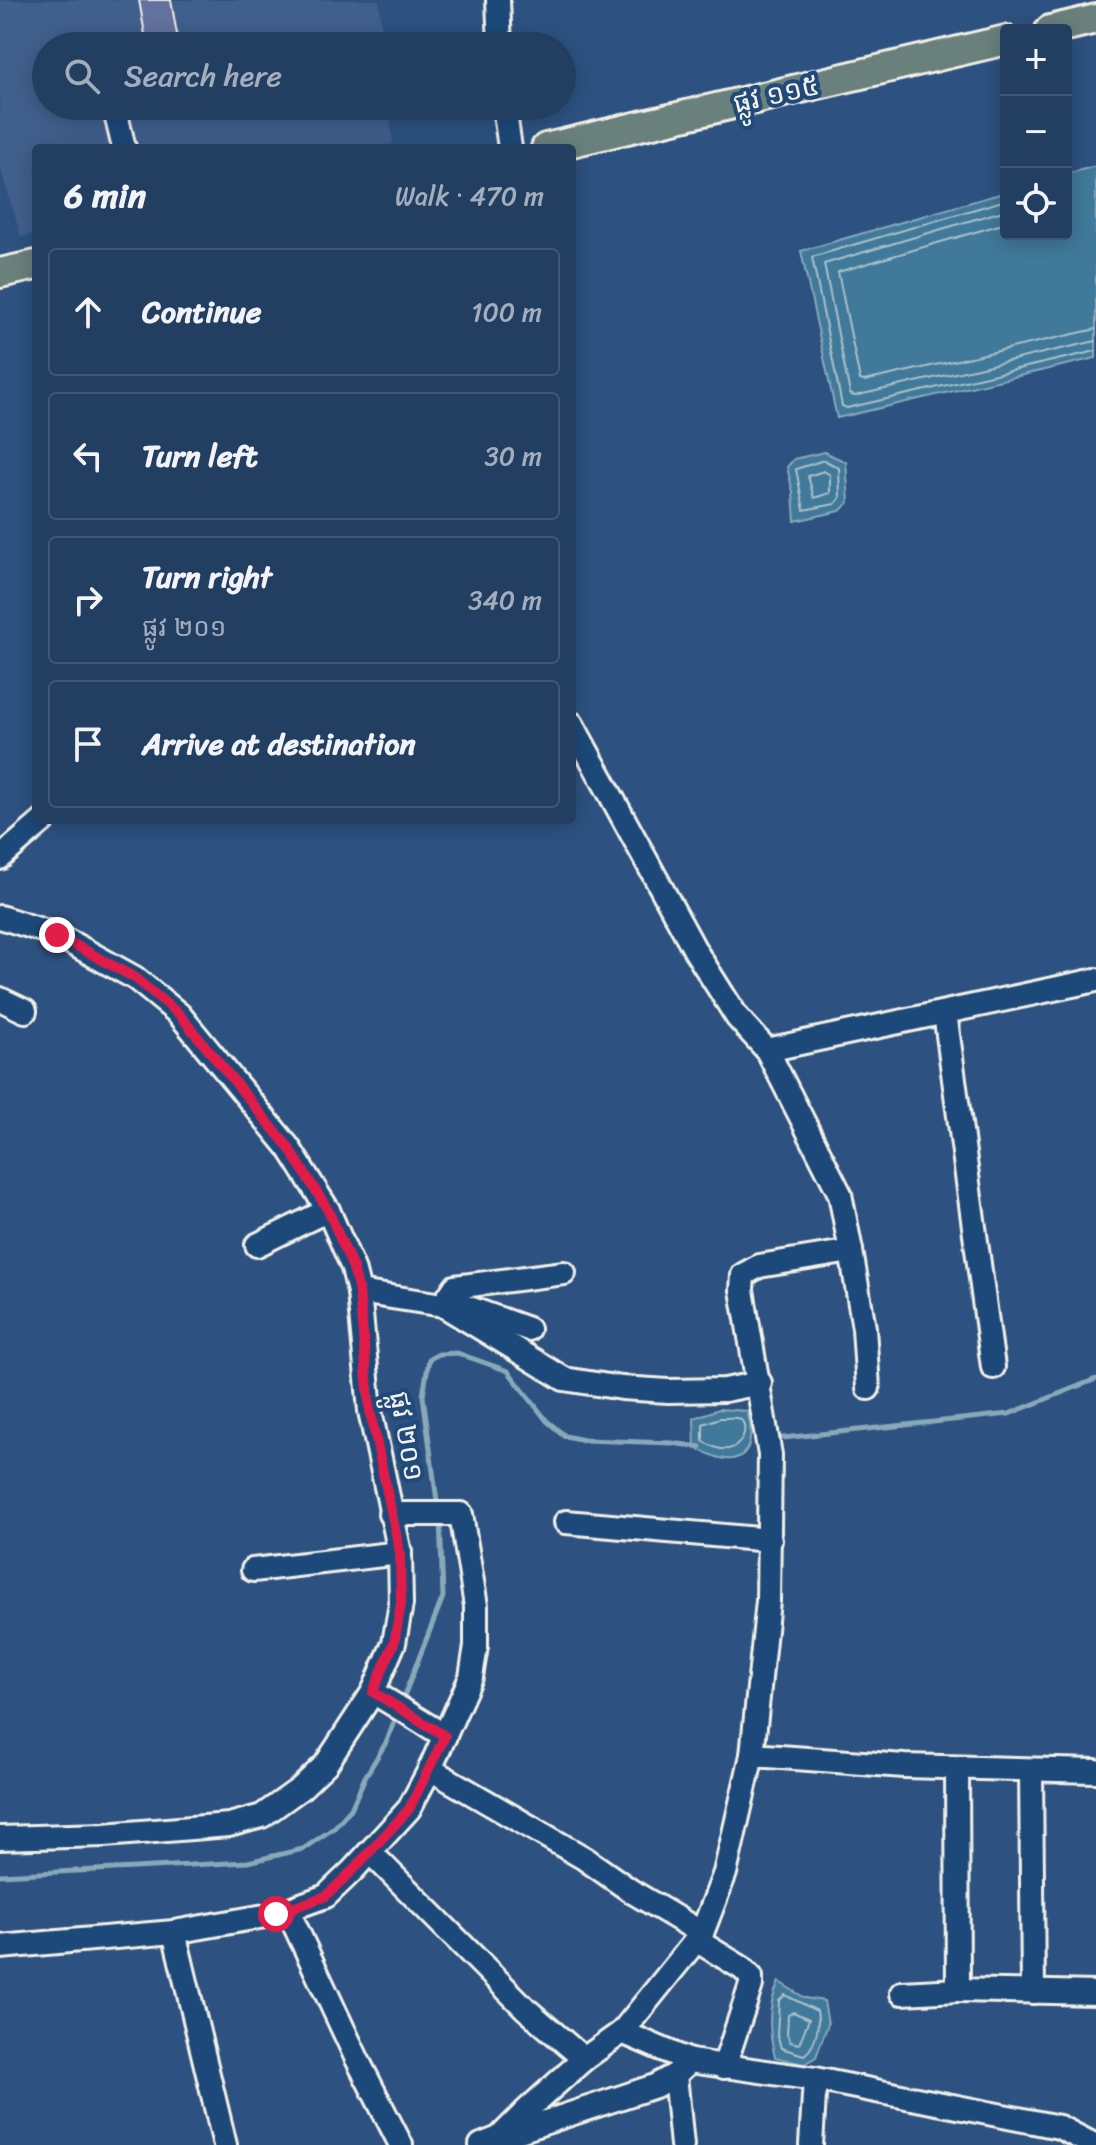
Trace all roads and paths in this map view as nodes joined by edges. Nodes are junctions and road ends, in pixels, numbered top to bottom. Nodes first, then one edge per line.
1 (498, 0) edge
2 (1092, 13) edge
3 (1065, 24) edge
4 (499, 32) edge
5 (1000, 41) edge
6 (117, 120) edge
7 (506, 120) edge
8 (123, 144) edge
9 (509, 144) edge
10 (563, 144) edge
11 (32, 266) edge
12 (0, 272) edge
13 (576, 731) edge
14 (39, 824) edge
15 (0, 858) edge
16 (0, 917) edge
17 (1096, 980) edge
18 (0, 999) edge
19 (25, 1011) dead end
20 (945, 1013) junction
21 (767, 1050) junction
22 (328, 1210) junction
23 (257, 1245) dead end
24 (851, 1251) junction
25 (564, 1273) dead end
26 (359, 1292) junction
27 (445, 1302) junction
28 (528, 1329) dead end
29 (993, 1367) dead end
30 (760, 1383) junction
31 (868, 1388) dead end
32 (390, 1514) junction
33 (566, 1522) dead end
34 (770, 1540) junction
35 (400, 1553) junction
36 (253, 1570) dead end
37 (373, 1692) junction
38 (445, 1736) junction
39 (752, 1755) junction
40 (957, 1768) junction
41 (430, 1769) junction
42 (1031, 1771) junction
43 (1096, 1771) edge
44 (0, 1838) edge
45 (370, 1852) junction
46 (288, 1911) junction
47 (174, 1932) junction
48 (699, 1937) junction
49 (0, 1947) edge
50 (958, 1990) junction
51 (1033, 1992) junction
52 (902, 1993) dead end
53 (1096, 1993) edge
54 (622, 2032) junction
55 (584, 2059) junction
56 (724, 2067) junction
57 (683, 2068) junction
58 (815, 2079) junction
59 (490, 2142) edge
60 (225, 2145) edge
61 (401, 2145) edge
62 (682, 2145) edge
63 (811, 2145) edge
64 (1094, 2145) edge

1 - 4 street
2 - 3 main road
5 - 10 main road, ផ្លូវ ១១៥
6 - 8 street
7 - 9 street
11 - 12 main road
13 - 21 street
14 - 15 street
16 - 22 street, ផ្លូវ ២០១
17 - 20 street
18 - 19 street
20 - 21 street
20 - 29 street
21 - 24 street
22 - 23 street
22 - 26 street, ផ្លូវ ២០១
24 - 30 street
24 - 31 street
25 - 27 street
26 - 27 street
26 - 32 street, ផ្លូវ ២០១
27 - 28 street
27 - 30 street
30 - 34 street
32 - 35 street, ផ្លូវ ២០១
32 - 38 street
33 - 34 street
34 - 39 street
35 - 36 street
35 - 37 street, ផ្លូវ ២០១
37 - 38 street
37 - 44 street, ផ្លូវ ២០១
38 - 41 street
39 - 40 street
39 - 48 street
40 - 42 street
40 - 50 street
41 - 45 street
41 - 48 street
42 - 43 street
42 - 51 street
45 - 46 street
45 - 55 street
46 - 47 street
46 - 61 street
47 - 49 street
47 - 60 street
48 - 54 street
48 - 56 street
50 - 51 street
50 - 52 street
51 - 53 street
54 - 55 street
54 - 57 street
55 - 59 street
56 - 57 street
56 - 58 street
57 - 59 street
57 - 62 street
58 - 63 street
58 - 64 street

